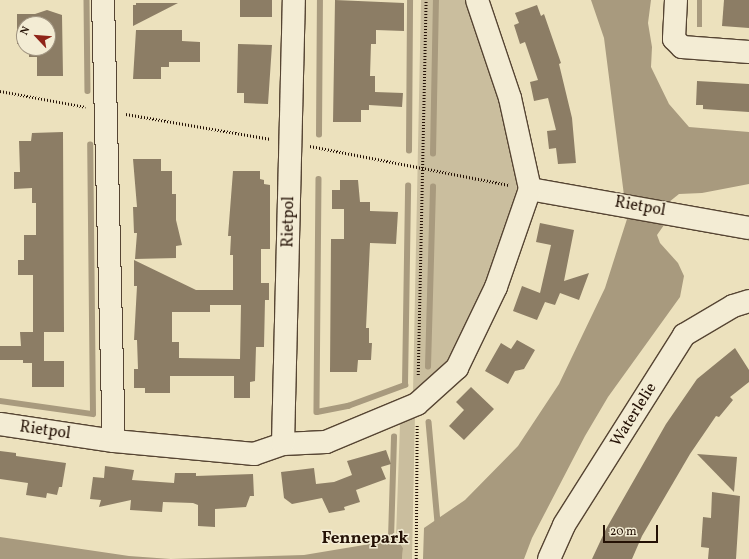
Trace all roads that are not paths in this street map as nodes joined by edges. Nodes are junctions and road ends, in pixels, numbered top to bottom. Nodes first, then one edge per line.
1 (102, 0) edge
2 (294, 0) edge
3 (477, 0) edge
4 (676, 0) edge
5 (749, 52) edge
6 (530, 189) junction
7 (749, 228) edge
8 (749, 302) edge
9 (0, 424) edge
10 (114, 441) junction
11 (283, 444) junction
12 (550, 559) edge

1 - 10 street
2 - 11 street, Rietpol
3 - 6 street
4 - 5 street
6 - 7 street, Rietpol
6 - 11 street, Rietpol
8 - 12 street, Waterlelie
9 - 10 street, Rietpol
10 - 11 street, Rietpol

